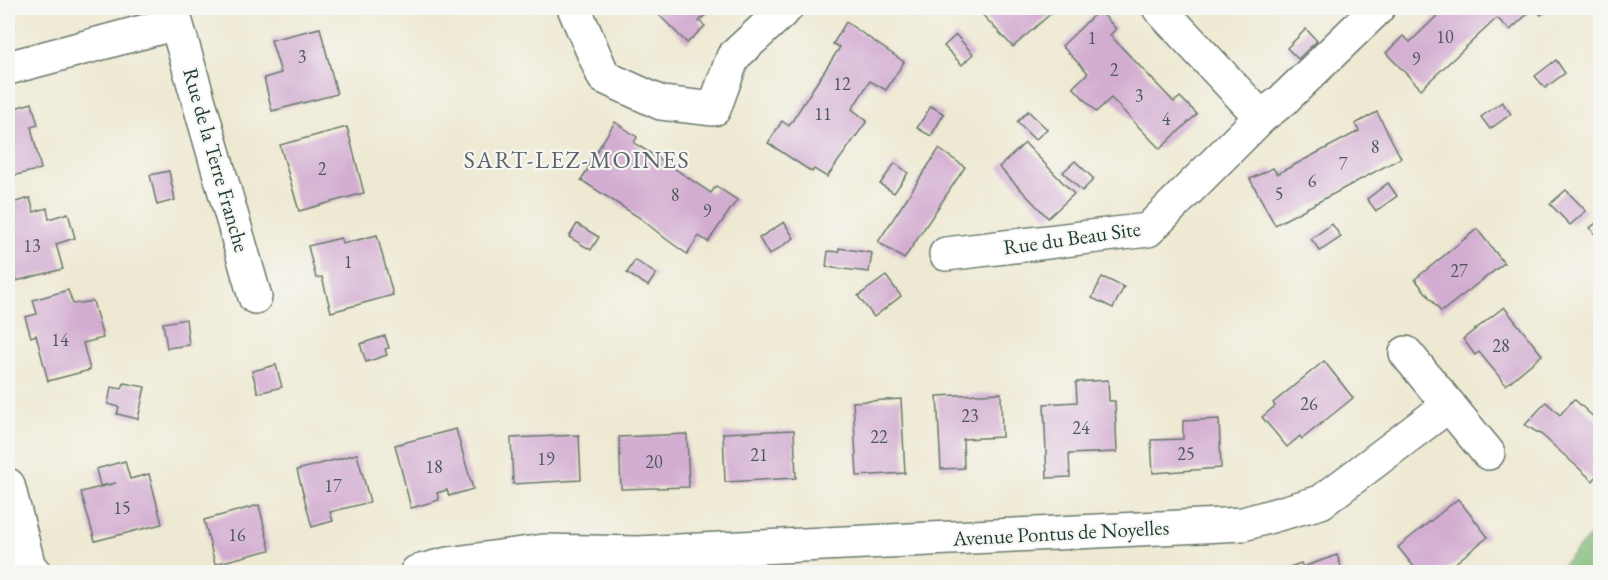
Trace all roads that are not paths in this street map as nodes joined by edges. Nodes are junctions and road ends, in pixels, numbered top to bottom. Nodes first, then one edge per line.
1 (574, 8) edge
2 (786, 8) edge
3 (1159, 8) edge
4 (1378, 8) edge
5 (174, 15) edge
6 (8, 68) edge
7 (1262, 117) junction
8 (946, 254) dead end
9 (255, 297) dead end
10 (1406, 353) dead end
11 (1449, 405) junction
12 (1488, 453) dead end
13 (8, 485) edge
14 (638, 563) edge
15 (29, 571) edge
16 (417, 573) edge

1 - 2 street
3 - 7 street
4 - 7 street, Rue du Beau Site
5 - 6 street, Rue de la Terre Franche
5 - 9 street, Rue de la Terre Franche
7 - 8 street, Rue du Beau Site
10 - 11 street
11 - 12 street
11 - 14 street, Avenue Pontus de Noyelles
13 - 15 street
14 - 16 street, Avenue Pontus de Noyelles

